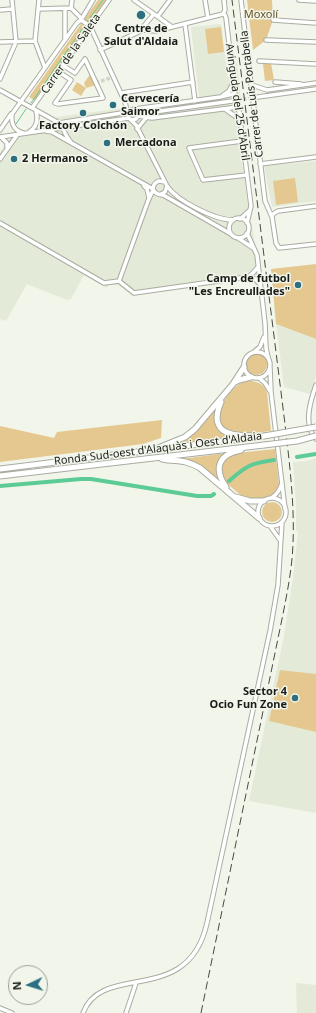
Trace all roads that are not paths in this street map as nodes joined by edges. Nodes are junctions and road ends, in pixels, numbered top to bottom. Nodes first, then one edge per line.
1 (12, 0) edge
2 (39, 0) edge
3 (72, 0) edge
4 (93, 0) edge
5 (109, 0) edge
6 (134, 0) edge
7 (205, 0) edge
8 (224, 0) edge
9 (241, 0) edge
10 (299, 0) edge
11 (168, 1) edge
12 (316, 1) edge
13 (65, 8) junction
14 (71, 8) junction
15 (12, 9) junction
16 (38, 9) junction
17 (0, 10) edge
18 (154, 14) junction
19 (223, 14) junction
20 (158, 16) junction
21 (208, 18) junction
22 (81, 19) junction
23 (273, 20) dead end
24 (316, 23) edge
25 (185, 24) junction
26 (90, 26) junction
27 (172, 27) junction
28 (143, 30) junction
29 (64, 40) junction
30 (266, 40) dead end
31 (35, 41) junction
32 (0, 42) edge
33 (16, 42) junction
34 (316, 42) edge
35 (100, 50) junction
36 (259, 61) dead end
37 (316, 64) edge
38 (45, 68) junction
39 (0, 79) edge
40 (234, 80) junction
41 (193, 82) junction
42 (275, 82) dead end
43 (316, 83) edge
44 (308, 84) junction
45 (252, 85) junction
46 (316, 89) edge
47 (0, 90) edge
48 (121, 93) junction
49 (235, 95) junction
50 (258, 97) tunnel mouth
51 (220, 98) junction
52 (57, 100) joint
53 (124, 100) junction
54 (20, 101) junction
55 (196, 101) junction
56 (232, 101) tunnel mouth
57 (238, 107) junction
58 (32, 108) junction
59 (224, 108) junction
60 (135, 110) junction
61 (13, 112) junction
62 (128, 112) junction
63 (147, 113) junction
64 (138, 117) junction
65 (146, 118) junction
66 (130, 119) junction
67 (239, 119) junction
68 (59, 123) junction
69 (70, 126) junction
70 (62, 127) junction
71 (137, 129) junction
72 (0, 130) edge
73 (43, 130) junction
74 (28, 132) junction
75 (20, 134) junction
76 (1, 137) edge
77 (242, 141) junction
78 (70, 142) junction
79 (7, 149) junction
80 (316, 157) edge
81 (0, 158) edge
82 (260, 164) junction
83 (159, 170) junction
84 (247, 175) junction
85 (156, 183) junction
86 (143, 184) junction
87 (166, 184) junction
88 (153, 189) junction
89 (160, 194) junction
90 (148, 200) junction
91 (316, 206) edge
92 (251, 207) junction
93 (272, 217) junction
94 (240, 218) junction
95 (233, 220) junction
96 (0, 223) edge
97 (247, 224) junction
98 (247, 233) junction
99 (231, 234) junction
100 (237, 238) junction
101 (316, 244) edge
102 (254, 249) junction
103 (258, 266) junction
104 (247, 277) junction
105 (119, 281) junction
106 (260, 284) junction
107 (265, 336) junction
108 (255, 351) junction
109 (268, 357) junction
110 (244, 367) junction
111 (270, 368) junction
112 (251, 377) junction
113 (258, 378) junction
114 (233, 384) junction
115 (316, 385) edge
116 (271, 392) junction
117 (222, 398) junction
118 (316, 427) edge
119 (264, 436) junction
120 (316, 438) edge
121 (264, 445) junction
122 (154, 451) junction
123 (155, 458) junction
124 (0, 469) edge
125 (0, 476) edge
126 (282, 480) junction
127 (228, 491) junction
128 (234, 495) junction
129 (270, 499) junction
130 (264, 501) junction
131 (285, 509) junction
132 (259, 518) junction
133 (282, 522) junction
134 (270, 526) junction
135 (281, 545) junction
136 (136, 983) junction
137 (0, 1008) edge
138 (12, 1013) edge
139 (83, 1013) edge
140 (126, 1013) edge

1 - 15 street
2 - 16 street
3 - 14 street
4 - 22 street
5 - 26 street, Carrer de la Saleta
6 - 18 street
7 - 21 street
8 - 19 street, Avinguda del 25 d'Abril
9 - 45 street, Carrer de Luis Portabella
10 - 12 street
11 - 20 street
13 - 14 street
13 - 16 street
13 - 29 street
14 - 22 street
15 - 17 street
15 - 33 street
16 - 31 street
18 - 20 street
18 - 28 street
19 - 21 street
19 - 40 street, Avinguda del 25 d'Abril
20 - 27 street
21 - 25 street
22 - 26 street
22 - 29 street
23 - 24 street
25 - 27 street
25 - 41 street
26 - 35 street
26 - 58 street, Carrer de la Saleta
27 - 28 street
28 - 35 street
29 - 38 street
30 - 34 street
31 - 33 street
31 - 38 street
32 - 33 street
33 - 39 street
35 - 48 street
36 - 37 street
38 - 54 street
40 - 49 street, Avinguda del 25 d'Abril
40 - 51 street
41 - 48 street
41 - 55 street
42 - 44 street
43 - 44 street
44 - 45 street
45 - 82 street, Carrer de Luis Portabella
46 - 50 street
47 - 54 street
48 - 53 street
49 - 51 street
49 - 57 street, Avinguda del 25 d'Abril
51 - 55 street
52 - 52 street
53 - 60 street
53 - 62 street
54 - 58 street
54 - 61 street
55 - 60 street
56 - 63 street
57 - 59 street
57 - 67 street, Avinguda del 25 d'Abril
58 - 61 street
58 - 68 street
58 - 74 street
59 - 65 street
59 - 67 street
60 - 62 street
60 - 63 street
60 - 64 street
61 - 72 street
61 - 75 street
62 - 66 street
62 - 68 street
63 - 64 street
64 - 65 street
64 - 66 street
64 - 71 street
65 - 71 street
66 - 69 street
66 - 71 street
67 - 77 street, Avinguda del 25 d'Abril
68 - 70 street
69 - 70 street
69 - 78 street
70 - 73 street
70 - 78 street
71 - 83 street
73 - 74 street
73 - 78 street
74 - 75 street
75 - 76 street
75 - 79 street
76 - 79 street
77 - 84 street, Avinguda del 25 d'Abril
77 - 84 street
78 - 86 street
79 - 81 street
80 - 82 street
82 - 93 street, Carrer de Luis Portabella
83 - 85 street
83 - 87 street
84 - 92 street, Avinguda del 25 d'Abril
85 - 86 street
85 - 87 street
85 - 88 street
86 - 88 street
86 - 90 street
87 - 89 street
87 - 95 street
88 - 89 street
88 - 90 street
89 - 90 street
89 - 99 street
90 - 105 street
91 - 93 street
92 - 94 street
92 - 97 street, Avinguda del 25 d'Abril
93 - 101 street, Carrer de Luis Portabella
94 - 95 street
94 - 97 street
95 - 99 street
96 - 105 street
97 - 98 street
98 - 100 street
98 - 102 street
99 - 100 street
100 - 102 street
102 - 103 street
103 - 104 street
103 - 106 street
104 - 105 street
104 - 106 street
106 - 107 street
107 - 108 street
107 - 109 street
108 - 109 street
108 - 110 street
109 - 111 street
110 - 112 street
110 - 114 main road
111 - 113 street
111 - 116 street
112 - 113 street
112 - 114 main road
113 - 116 street
114 - 117 main road
115 - 120 street
116 - 126 street
117 - 119 main road
117 - 122 main road
118 - 119 main road, Ronda Sud-oest d'Alaquàs i Oest d'Aldaia, bridge
119 - 122 main road, Ronda Sud-oest d'Alaquàs i Oest d'Aldaia
120 - 121 main road, Ronda Sud-oest d'Alaquàs i Oest d'Aldaia, bridge
121 - 123 main road, Ronda Sud-oest d'Alaquàs i Oest d'Aldaia
121 - 127 main road
122 - 124 main road, Ronda Sud-oest d'Alaquàs i Oest d'Aldaia
123 - 125 main road, Ronda Sud-oest d'Alaquàs i Oest d'Aldaia
123 - 127 main road
126 - 129 street
126 - 131 street
127 - 128 main road
128 - 130 main road
128 - 132 main road
129 - 130 street
129 - 131 street
130 - 132 street
131 - 133 street
132 - 134 street
133 - 134 street
133 - 135 street
134 - 135 street
135 - 136 street
136 - 139 street
136 - 140 street
137 - 138 street

